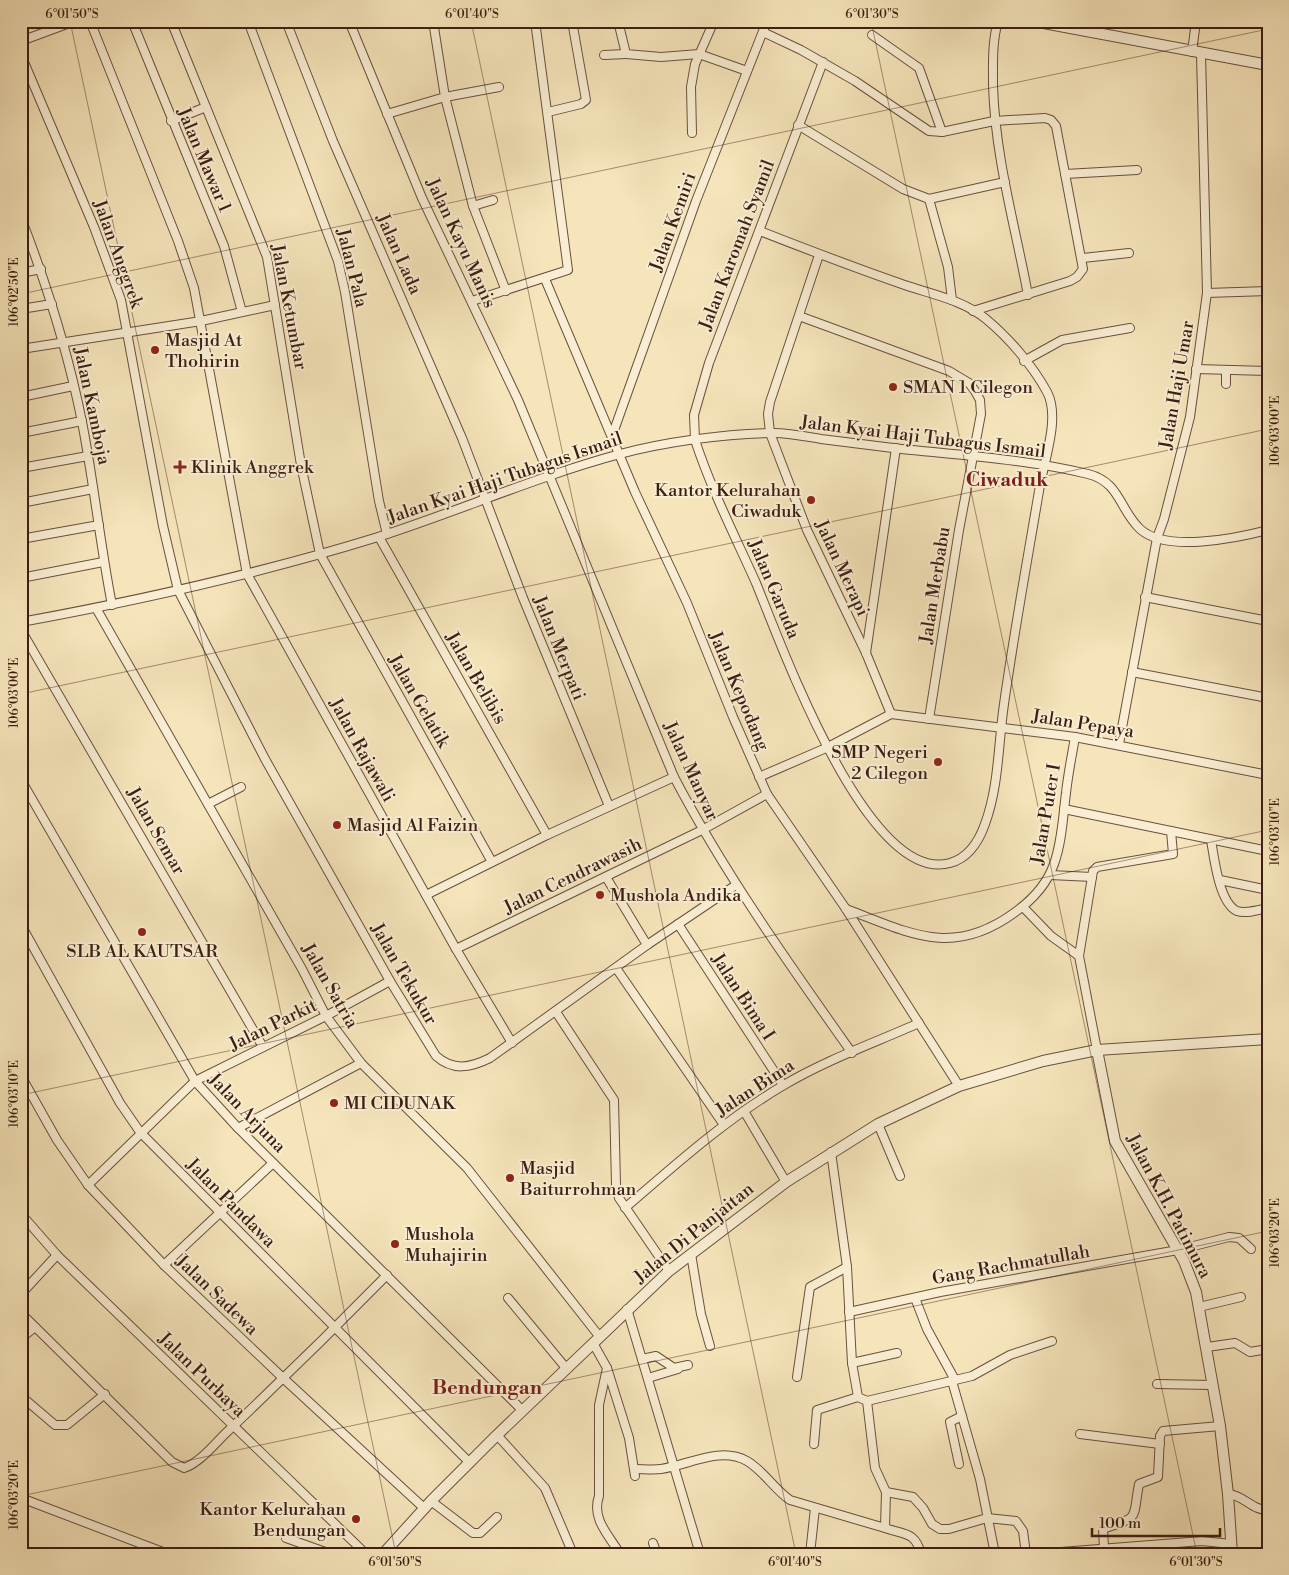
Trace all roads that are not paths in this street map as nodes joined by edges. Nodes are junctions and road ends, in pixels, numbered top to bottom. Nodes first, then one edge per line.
1 (74, 21) edge
2 (90, 21) edge
3 (132, 21) edge
4 (171, 21) edge
5 (248, 21) edge
6 (286, 21) edge
7 (349, 21) edge
8 (433, 21) edge
9 (535, 21) edge
10 (572, 21) edge
11 (618, 21) edge
12 (714, 21) edge
13 (767, 21) edge
14 (998, 21) edge
15 (1032, 21) edge
16 (1196, 21) edge
17 (1054, 24) edge
18 (53, 25) edge
19 (763, 32) junction
20 (872, 35) dead end
21 (21, 41) edge
22 (1197, 53) junction
23 (626, 54) junction
24 (699, 54) junction
25 (21, 55) edge
26 (604, 55) dead end
27 (823, 62) junction
28 (1268, 65) edge
29 (746, 71) junction
30 (499, 87) dead end
31 (445, 97) junction
32 (206, 107) junction
33 (548, 112) junction
34 (387, 114) junction
35 (171, 121) junction
36 (994, 121) junction
37 (798, 125) junction
38 (692, 132) dead end
39 (942, 132) junction
40 (1137, 170) dead end
41 (1065, 174) junction
42 (1005, 182) junction
43 (929, 199) junction
44 (492, 200) dead end
45 (473, 206) junction
46 (21, 218) edge
47 (760, 231) junction
48 (1129, 253) dead end
49 (820, 255) junction
50 (1082, 258) junction
51 (41, 269) junction
52 (21, 273) edge
53 (544, 279) junction
54 (506, 291) junction
55 (1268, 291) edge
56 (1207, 293) junction
57 (1028, 295) junction
58 (952, 300) junction
59 (472, 302) junction
60 (52, 304) junction
61 (275, 305) junction
62 (21, 309) edge
63 (973, 311) junction
64 (242, 312) junction
65 (799, 316) junction
66 (201, 321) junction
67 (1130, 328) dead end
68 (128, 332) junction
69 (64, 343) junction
70 (21, 349) edge
71 (1024, 361) junction
72 (1196, 369) junction
73 (1226, 371) junction
74 (1268, 371) edge
75 (1226, 384) dead end
76 (74, 386) junction
77 (21, 397) edge
78 (82, 421) junction
79 (21, 433) edge
80 (770, 433) junction
81 (612, 436) junction
82 (695, 440) junction
83 (896, 448) junction
84 (620, 454) junction
85 (88, 456) junction
86 (973, 456) junction
87 (1043, 467) junction
88 (21, 468) edge
89 (549, 476) junction
90 (94, 489) junction
91 (484, 500) junction
92 (21, 503) edge
93 (99, 525) junction
94 (1268, 530) edge
95 (387, 534) junction
96 (379, 537) junction
97 (1157, 538) junction
98 (21, 539) edge
99 (320, 554) junction
100 (103, 562) junction
101 (247, 574) junction
102 (21, 578) edge
103 (178, 590) junction
104 (1145, 597) junction
105 (112, 605) junction
106 (96, 608) junction
107 (1268, 621) edge
108 (21, 622) edge
109 (21, 630) edge
110 (866, 654) junction
111 (1132, 672) junction
112 (1268, 698) edge
113 (891, 714) junction
114 (929, 719) junction
115 (1002, 728) junction
116 (1075, 737) junction
117 (1119, 744) junction
118 (826, 748) junction
119 (1268, 775) edge
120 (674, 777) junction
121 (759, 778) junction
122 (21, 780) edge
123 (241, 787) dead end
124 (25, 794) edge
125 (767, 794) junction
126 (208, 804) junction
127 (609, 806) junction
128 (1064, 808) junction
129 (702, 830) junction
130 (1170, 831) junction
131 (547, 835) junction
132 (1211, 840) junction
133 (1268, 851) edge
134 (492, 862) junction
135 (1050, 875) junction
136 (1092, 877) junction
137 (606, 878) junction
138 (1220, 880) junction
139 (736, 885) junction
140 (1268, 890) edge
141 (426, 896) junction
142 (1023, 907) junction
143 (1268, 908) edge
144 (846, 909) junction
145 (678, 924) junction
146 (21, 925) edge
147 (647, 945) junction
148 (456, 949) junction
149 (1079, 956) junction
150 (616, 968) junction
151 (390, 981) junction
152 (556, 1012) junction
153 (326, 1016) junction
154 (919, 1023) junction
155 (1268, 1039) edge
156 (512, 1043) junction
157 (263, 1047) junction
158 (1098, 1050) junction
159 (852, 1053) junction
160 (361, 1063) junction
161 (21, 1076) edge
162 (195, 1081) junction
163 (783, 1085) junction
164 (959, 1086) junction
165 (744, 1111) junction
166 (878, 1124) junction
167 (724, 1125) junction
168 (238, 1128) junction
169 (140, 1132) junction
170 (831, 1152) junction
171 (272, 1163) junction
172 (900, 1176) dead end
173 (786, 1182) junction
174 (88, 1185) junction
175 (625, 1208) junction
176 (218, 1212) junction
177 (22, 1216) edge
178 (1251, 1249) dead end
179 (1178, 1250) junction
180 (691, 1254) junction
181 (57, 1255) junction
182 (164, 1265) junction
183 (847, 1267) junction
184 (669, 1271) junction
185 (387, 1275) junction
186 (21, 1294) edge
187 (1241, 1297) dead end
188 (508, 1298) dead end
189 (915, 1298) junction
190 (1199, 1307) junction
191 (627, 1310) junction
192 (849, 1312) junction
193 (21, 1314) edge
194 (35, 1326) junction
195 (335, 1329) junction
196 (21, 1338) edge
197 (596, 1339) junction
198 (1052, 1341) dead end
199 (710, 1346) dead end
200 (1207, 1347) junction
201 (1268, 1349) edge
202 (897, 1353) dead end
203 (642, 1360) junction
204 (852, 1363) junction
205 (688, 1365) dead end
206 (566, 1368) junction
207 (606, 1368) junction
208 (678, 1369) junction
209 (797, 1377) dead end
210 (283, 1378) junction
211 (648, 1378) junction
212 (954, 1380) junction
213 (1157, 1384) dead end
214 (1212, 1384) junction
215 (105, 1394) junction
216 (21, 1396) edge
217 (858, 1397) junction
218 (867, 1401) junction
219 (523, 1411) junction
220 (962, 1416) junction
221 (232, 1426) junction
222 (1220, 1426) junction
223 (1080, 1434) dead end
224 (497, 1435) junction
225 (814, 1444) dead end
226 (1160, 1444) junction
227 (470, 1463) junction
228 (959, 1464) dead end
229 (675, 1466) junction
230 (886, 1492) junction
231 (1228, 1494) junction
232 (21, 1498) edge
233 (428, 1505) junction
234 (815, 1508) junction
235 (1268, 1510) edge
236 (497, 1517) dead end
237 (987, 1518) junction
238 (885, 1528) junction
239 (286, 1538) dead end
240 (653, 1543) dead end
241 (1104, 1548) junction
242 (1232, 1549) edge
243 (1061, 1552) dead end
244 (168, 1554) edge
245 (331, 1554) edge
246 (366, 1554) edge
247 (383, 1554) edge
248 (573, 1554) edge
249 (620, 1554) edge
250 (657, 1554) edge
251 (700, 1554) edge
252 (810, 1554) edge
253 (921, 1554) edge
254 (994, 1554) edge
255 (1026, 1554) edge

1 - 18 street
2 - 66 street, Jalan Rajawali
3 - 35 street, Jalan Mawar 1
4 - 32 street, Jalan Ketumbar
5 - 95 street, Jalan Pala
6 - 91 street, Jalan Lada
7 - 34 street, Jalan Kayu Manis
8 - 31 street
9 - 33 street
10 - 33 street
11 - 23 street
12 - 24 street
13 - 19 street, Jalan Kemiri
14 - 36 street
15 - 17 street
16 - 22 street, Jalan Haji Umar
17 - 22 street
18 - 21 street
19 - 27 street
19 - 29 street, Jalan Kemiri
20 - 39 street
22 - 28 street
22 - 56 street, Jalan Haji Umar
23 - 24 street
23 - 26 street
24 - 29 street
24 - 38 street
25 - 68 street, Jalan Anggrek
27 - 37 street, Jalan Karomah Syamil
27 - 39 street
29 - 81 street, Jalan Kemiri
30 - 31 street
31 - 34 street
31 - 45 street
32 - 35 street
32 - 61 street, Jalan Ketumbar
33 - 53 street
34 - 59 street, Jalan Kayu Manis
35 - 64 street, Jalan Mawar 1
36 - 39 street
36 - 41 street
36 - 42 street
37 - 43 street
37 - 47 street, Jalan Karomah Syamil
40 - 41 street
41 - 50 street
42 - 43 street
42 - 57 street
43 - 58 street
44 - 45 street
45 - 54 street
46 - 51 street, Jalan Kamboja
47 - 49 street, Jalan Garuda
47 - 82 street, Jalan Karomah Syamil
48 - 50 street
49 - 58 street, Jalan Garuda
49 - 65 street, Jalan Merapi
50 - 57 street
51 - 52 street
51 - 60 street, Jalan Kamboja
53 - 54 street
53 - 81 street, Jalan Kepodang
54 - 59 street
55 - 56 street
56 - 72 street, Jalan Haji Umar
57 - 63 street
58 - 63 street, Jalan Garuda
59 - 89 street, Jalan Kayu Manis
60 - 62 street
60 - 69 street, Jalan Kamboja
61 - 64 street
61 - 99 street, Jalan Ketumbar
63 - 71 street, Jalan Garuda
64 - 66 street
65 - 80 street, Jalan Merapi
65 - 86 street, Jalan Merbabu
66 - 68 street
66 - 101 street, Jalan Rajawali
67 - 71 street
68 - 69 street
68 - 103 street, Jalan Anggrek
69 - 70 street
69 - 76 street, Jalan Kamboja
71 - 87 street, Jalan Garuda
72 - 73 street
72 - 97 street, Jalan Haji Umar
73 - 74 street
73 - 75 street
76 - 77 street
76 - 78 street, Jalan Kamboja
78 - 79 street
78 - 85 street, Jalan Kamboja
80 - 82 street, Jalan Kyai Haji Tubagus Ismail
80 - 83 street, Jalan Kyai Haji Tubagus Ismail
80 - 110 street, Jalan Merapi
81 - 84 street, Jalan Kepodang
82 - 84 street, Jalan Kyai Haji Tubagus Ismail
82 - 118 street, Jalan Garuda
83 - 86 street, Jalan Kyai Haji Tubagus Ismail
83 - 110 street
84 - 89 street, Jalan Kyai Haji Tubagus Ismail
84 - 121 street, Jalan Kepodang
85 - 88 street
85 - 90 street, Jalan Kamboja
86 - 87 street, Jalan Kyai Haji Tubagus Ismail
86 - 114 street, Jalan Merbabu
87 - 97 street, Jalan Kyai Haji Tubagus Ismail
87 - 115 street, Jalan Garuda
89 - 91 street, Jalan Kyai Haji Tubagus Ismail
89 - 120 street, Jalan Manyar
90 - 92 street
90 - 93 street, Jalan Kamboja
91 - 95 street, Jalan Kyai Haji Tubagus Ismail
91 - 127 street, Jalan Merpati
93 - 98 street
93 - 100 street, Jalan Kamboja
94 - 97 street
95 - 96 street, Jalan Kyai Haji Tubagus Ismail
96 - 99 street, Jalan Kyai Haji Tubagus Ismail
96 - 131 street, Jalan Belibis
97 - 104 street, Jalan Haji Umar
99 - 101 street, Jalan Kyai Haji Tubagus Ismail
99 - 134 street, Jalan Gelatik
100 - 102 street
100 - 105 street, Jalan Kamboja
101 - 103 street, Jalan Kyai Haji Tubagus Ismail
101 - 141 street, Jalan Rajawali
103 - 105 street, Jalan Kyai Haji Tubagus Ismail
103 - 151 street, Jalan Tekukur
104 - 107 street
104 - 111 street, Jalan Haji Umar
105 - 106 street, Jalan Kyai Haji Tubagus Ismail
106 - 108 street, Jalan Kyai Haji Tubagus Ismail
106 - 126 street, Jalan Satria
109 - 157 street, Jalan Semar
110 - 113 street, Jalan Merapi
111 - 112 street
111 - 117 street, Jalan Haji Umar
113 - 114 street, Jalan Pepaya
113 - 118 street
114 - 115 street, Jalan Pepaya
115 - 116 street, Jalan Pepaya
115 - 118 street, Jalan Garuda
116 - 117 street, Jalan Pepaya
116 - 128 street, Jalan Puter I
117 - 119 street, Jalan Pepaya
118 - 121 street
120 - 127 street
120 - 129 street, Jalan Manyar
121 - 125 street, Jalan Kepodang
122 - 124 street, Jalan Arjuna
123 - 126 street
124 - 162 street, Jalan Arjuna
125 - 129 street, Jalan Cendrawasih
125 - 144 street, Jalan Kepodang
126 - 153 street, Jalan Satria
127 - 131 street
128 - 130 street
128 - 135 street, Jalan Puter I
129 - 137 street, Jalan Cendrawasih
129 - 139 street, Jalan Manyar
130 - 132 street
130 - 136 street
131 - 134 street
132 - 133 street
132 - 138 street
134 - 141 street
135 - 136 street
135 - 142 street, Jalan Puter I
136 - 149 street
137 - 147 street
137 - 148 street, Jalan Cendrawasih
138 - 140 street
138 - 143 street
139 - 145 street, Jalan Tekukur
139 - 159 street, Jalan Manyar
141 - 148 street, Jalan Rajawali
142 - 144 street, Jalan Puter I
142 - 149 street
144 - 154 street, Jalan Kepodang
145 - 147 street, Jalan Tekukur
145 - 163 street, Jalan Bima I
146 - 169 street, Jalan Pandawa
147 - 150 street, Jalan Tekukur
148 - 156 street, Jalan Rajawali
149 - 158 street
150 - 152 street, Jalan Tekukur
150 - 167 street
151 - 153 street, Jalan Parkit
151 - 156 street, Jalan Tekukur
152 - 156 street, Jalan Tekukur
152 - 175 street
153 - 157 street, Jalan Parkit
153 - 160 street, Jalan Satria
154 - 159 street, Jalan Bima
154 - 164 street, Jalan Kepodang
155 - 158 street, Jalan Di Panjaitan
157 - 162 street, Jalan Parkit
158 - 164 street, Jalan Di Panjaitan
158 - 179 street, Jalan K.H. Patimura
159 - 163 street, Jalan Bima
160 - 168 street
160 - 197 street, Jalan Satria
161 - 174 street, Jalan Sadewa
162 - 168 street, Jalan Arjuna
162 - 169 street, Jalan Parkit
163 - 165 street, Jalan Bima
164 - 166 street, Jalan Di Panjaitan
165 - 167 street, Jalan Bima
165 - 173 street
166 - 170 street, Jalan Di Panjaitan
166 - 172 street
167 - 175 street, Jalan Bima
168 - 171 street, Jalan Arjuna
169 - 174 street, Jalan Parkit
169 - 176 street, Jalan Pandawa
170 - 173 street, Jalan Di Panjaitan
170 - 183 street
171 - 176 street
171 - 185 street, Jalan Arjuna
173 - 180 street, Jalan Di Panjaitan
174 - 182 street, Jalan Sadewa
175 - 184 street
176 - 182 street
176 - 195 street, Jalan Pandawa
177 - 181 street, Jalan Purbaya
178 - 179 street, Gang Rachmatullah
179 - 189 street, Gang Rachmatullah
179 - 190 street, Jalan K.H. Patimura
180 - 184 street, Jalan Di Panjaitan
180 - 199 street
181 - 186 street
181 - 221 street, Jalan Purbaya
182 - 210 street, Jalan Sadewa
183 - 192 street
183 - 209 street
184 - 191 street, Jalan Di Panjaitan
185 - 195 street
185 - 219 street, Jalan Arjuna
187 - 190 street
188 - 206 street
189 - 192 street, Gang Rachmatullah
189 - 212 street
190 - 200 street, Jalan K.H. Patimura
191 - 197 street, Jalan Di Panjaitan
191 - 203 street
192 - 204 street
193 - 194 street
194 - 196 street
194 - 215 street
195 - 210 street
195 - 227 street, Jalan Pandawa
197 - 206 street, Jalan Di Panjaitan
197 - 207 street, Jalan Satria
198 - 212 street
200 - 201 street
200 - 214 street, Jalan K.H. Patimura
202 - 204 street
203 - 208 street
203 - 211 street
204 - 217 street
205 - 208 street
206 - 219 street, Jalan Di Panjaitan
207 - 229 street, Jalan Satria
207 - 249 street
208 - 211 street
210 - 221 street
210 - 233 street, Jalan Sadewa
211 - 229 street
212 - 218 street
212 - 220 street
213 - 214 street
214 - 222 street, Jalan K.H. Patimura
215 - 216 street
215 - 221 street
217 - 218 street
217 - 225 street
218 - 230 street
219 - 224 street, Jalan Di Panjaitan
220 - 228 street
220 - 237 street
221 - 246 street, Jalan Purbaya
222 - 226 street
222 - 231 street, Jalan K.H. Patimura
223 - 226 street
224 - 227 street, Jalan Di Panjaitan
224 - 248 street
226 - 241 street
227 - 233 street, Jalan Di Panjaitan
229 - 234 street
229 - 251 street
230 - 237 street
230 - 238 street
231 - 235 street
231 - 242 street, Jalan K.H. Patimura
232 - 244 street
233 - 236 street, Jalan Sadewa
233 - 247 street, Jalan Di Panjaitan
234 - 238 street
234 - 252 street
237 - 254 street
237 - 255 street
238 - 253 street
239 - 245 street
240 - 250 street
241 - 242 street
241 - 243 street

